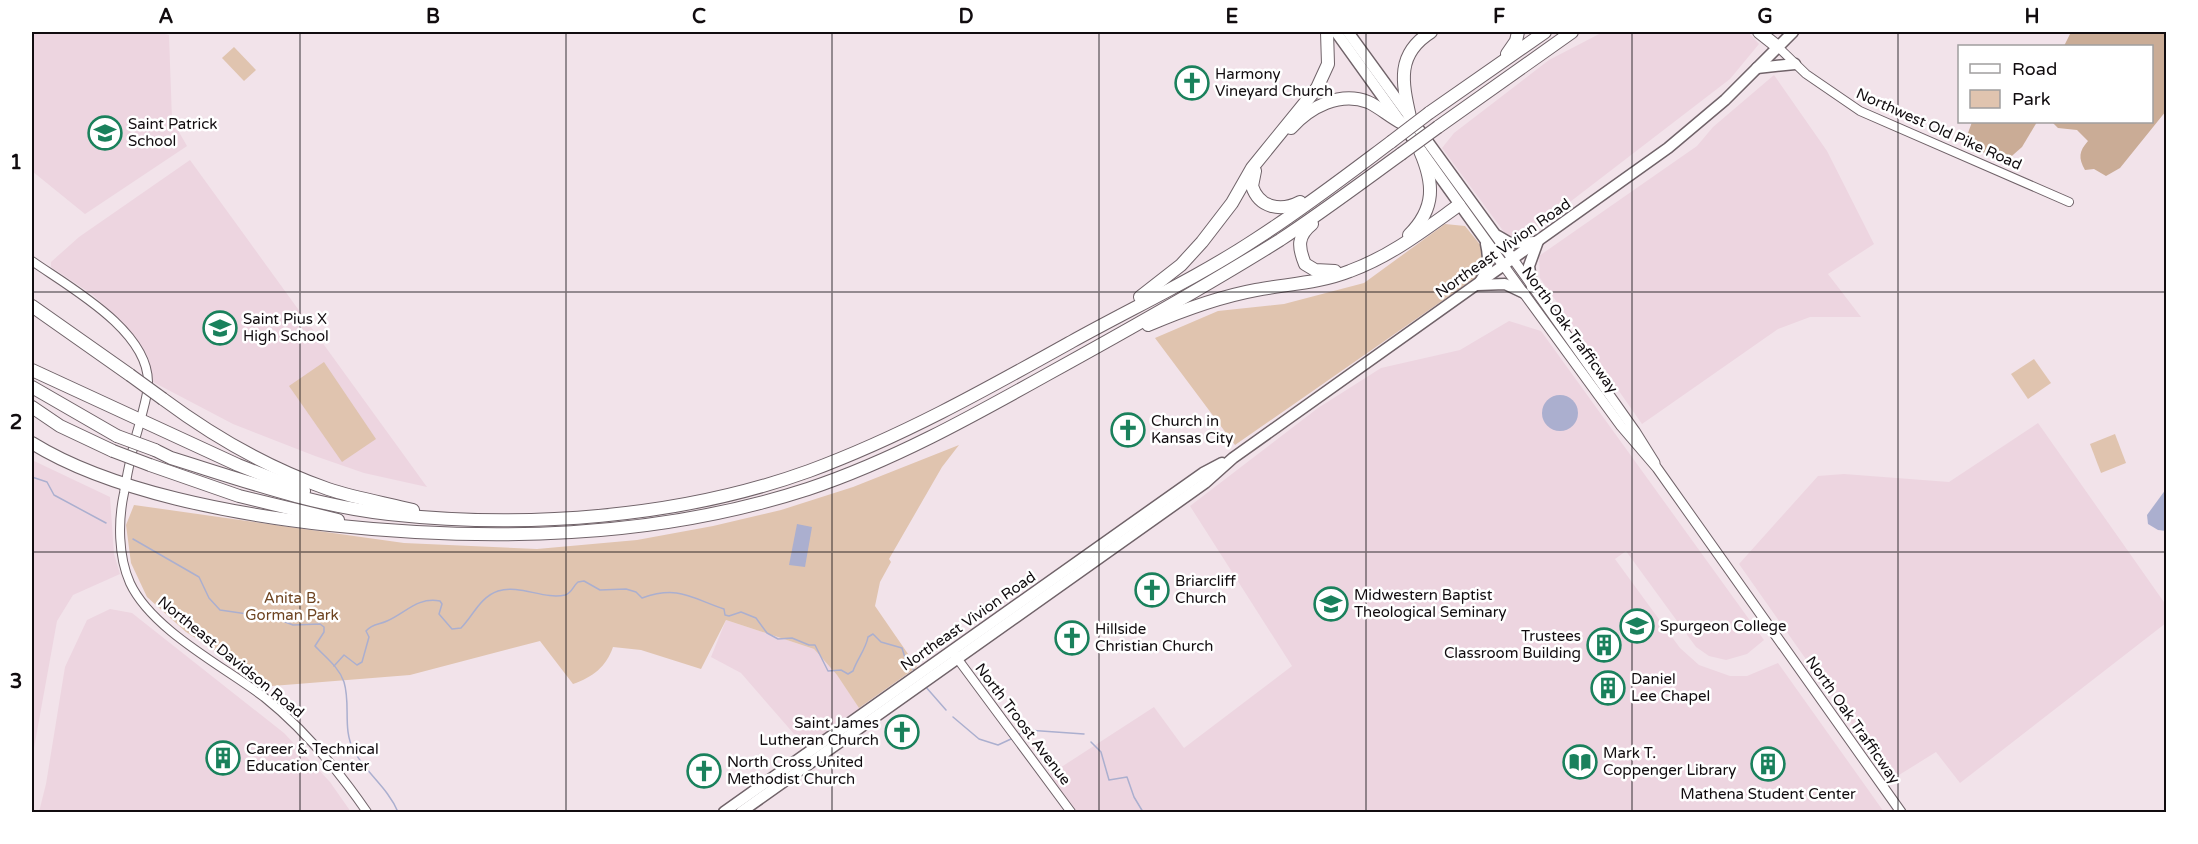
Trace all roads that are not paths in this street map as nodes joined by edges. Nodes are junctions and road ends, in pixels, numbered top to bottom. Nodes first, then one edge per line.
1 (1327, 32) edge
2 (1336, 32) edge
3 (1348, 32) edge
4 (1431, 32) edge
5 (1518, 32) edge
6 (1545, 32) edge
7 (1579, 32) edge
8 (1760, 32) edge
9 (1793, 32) edge
10 (1567, 35) edge
11 (1778, 47) junction
12 (1795, 64) junction
13 (1495, 67) junction
14 (1756, 68) junction
15 (1405, 120) junction
16 (1420, 151) junction
17 (1433, 170) junction
18 (1340, 180) junction
19 (1336, 200) junction
20 (2068, 202) dead end
21 (1459, 205) junction
22 (1489, 237) junction
23 (1538, 241) junction
24 (32, 261) edge
25 (1508, 262) junction
26 (1477, 285) junction
27 (1528, 290) junction
28 (32, 306) edge
29 (1114, 318) junction
30 (1108, 341) junction
31 (32, 370) edge
32 (32, 387) edge
33 (32, 407) edge
34 (32, 414) edge
35 (140, 421) junction
36 (60, 426) junction
37 (32, 443) edge
38 (126, 484) junction
39 (332, 504) junction
40 (440, 517) junction
41 (374, 530) junction
42 (955, 655) junction
43 (367, 813) edge
44 (724, 813) edge
45 (741, 813) edge
46 (1071, 813) edge
47 (1901, 813) edge

1 - 29 highway
2 - 15 main road, North Oak Trafficway
3 - 15 main road, North Oak Trafficway
4 - 15 highway
5 - 13 highway
6 - 13 highway
7 - 10 highway
8 - 11 highway
9 - 11 main road, Northeast Vivion Road
10 - 19 highway, bridge
11 - 12 street, Northwest Old Pike Road
11 - 14 main road, Northeast Vivion Road
12 - 14 main road
12 - 20 street, Northwest Old Pike Road
13 - 18 highway, bridge
14 - 23 main road, Northeast Vivion Road
15 - 16 main road, North Oak Trafficway
15 - 18 highway
15 - 22 main road, North Oak Trafficway
16 - 17 main road, North Oak Trafficway
16 - 19 highway
17 - 21 main road, North Oak Trafficway
17 - 25 main road
18 - 29 highway
19 - 30 highway
21 - 22 main road, North Oak Trafficway
21 - 30 highway
22 - 23 main road
22 - 25 main road, North Oak Trafficway
22 - 26 main road
23 - 25 main road, Northeast Vivion Road
23 - 27 main road
24 - 35 street, Northeast Davidson Road
25 - 26 main road, Northeast Vivion Road
25 - 27 main road, North Oak Trafficway
26 - 27 main road
26 - 42 main road, Northeast Vivion Road
27 - 47 main road, North Oak Trafficway
28 - 40 highway, bridge
29 - 40 highway
30 - 41 highway
31 - 35 highway
32 - 39 highway, bridge
33 - 36 highway
34 - 36 highway
35 - 38 street, Northeast Davidson Road
35 - 39 highway
36 - 41 highway, bridge
37 - 38 highway
38 - 41 highway
38 - 43 street, Northeast Davidson Road
39 - 40 highway
42 - 44 main road, Northeast Vivion Road
42 - 45 main road, Northeast Vivion Road
42 - 46 street, North Troost Avenue

